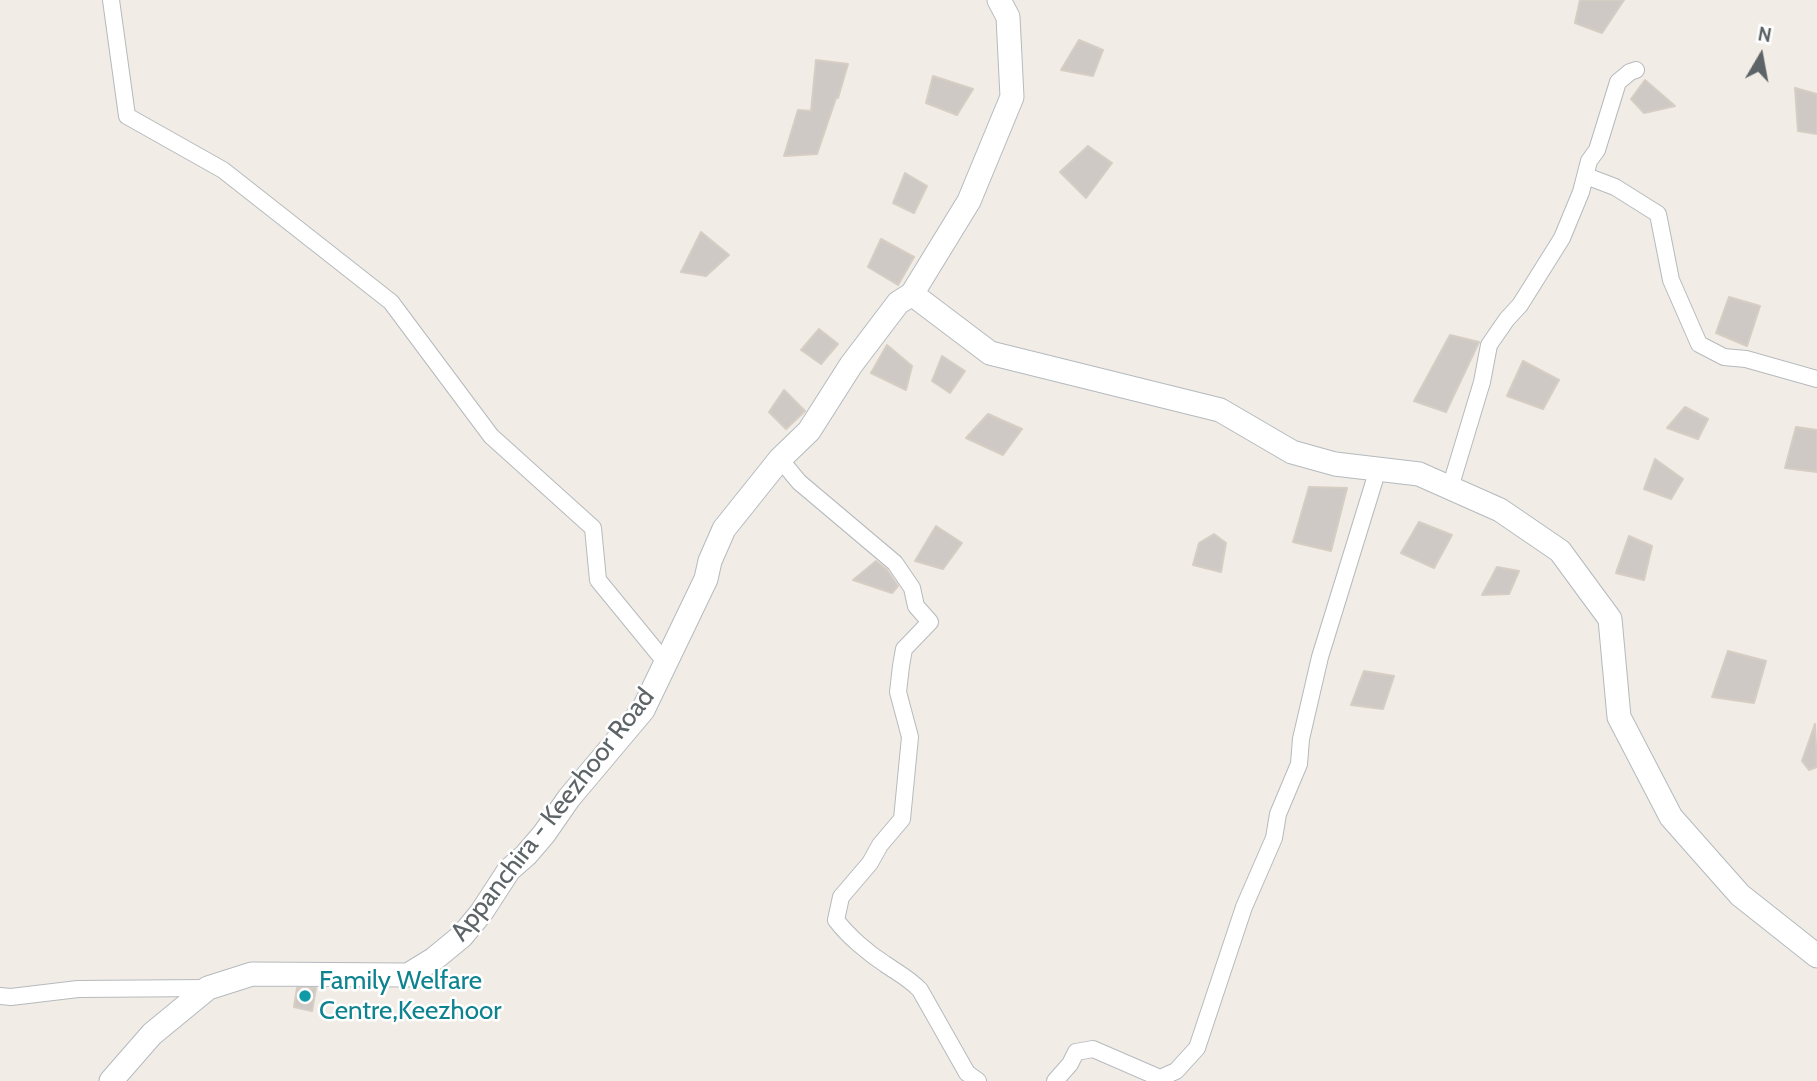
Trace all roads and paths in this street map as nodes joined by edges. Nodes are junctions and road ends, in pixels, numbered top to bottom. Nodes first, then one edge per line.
1 (111, 0) edge
2 (999, 0) edge
3 (1636, 70) dead end
4 (1586, 176) junction
5 (912, 295) junction
6 (1817, 379) edge
7 (780, 459) junction
8 (1378, 469) junction
9 (1450, 488) junction
10 (666, 663) junction
11 (1817, 956) edge
12 (208, 988) junction
13 (0, 996) edge
14 (111, 1081) edge
15 (978, 1081) edge
16 (1055, 1081) edge

1 - 10 street
2 - 5 main road, Appanchira - Keezhoor Road
3 - 4 street
4 - 6 street
4 - 9 street
5 - 7 main road, Appanchira - Keezhoor Road
5 - 8 main road
7 - 10 main road, Appanchira - Keezhoor Road
7 - 15 street
8 - 9 main road
8 - 16 street
9 - 11 main road
10 - 12 main road, Appanchira - Keezhoor Road
12 - 13 street
12 - 14 main road, Appanchira - Keezhoor Road

